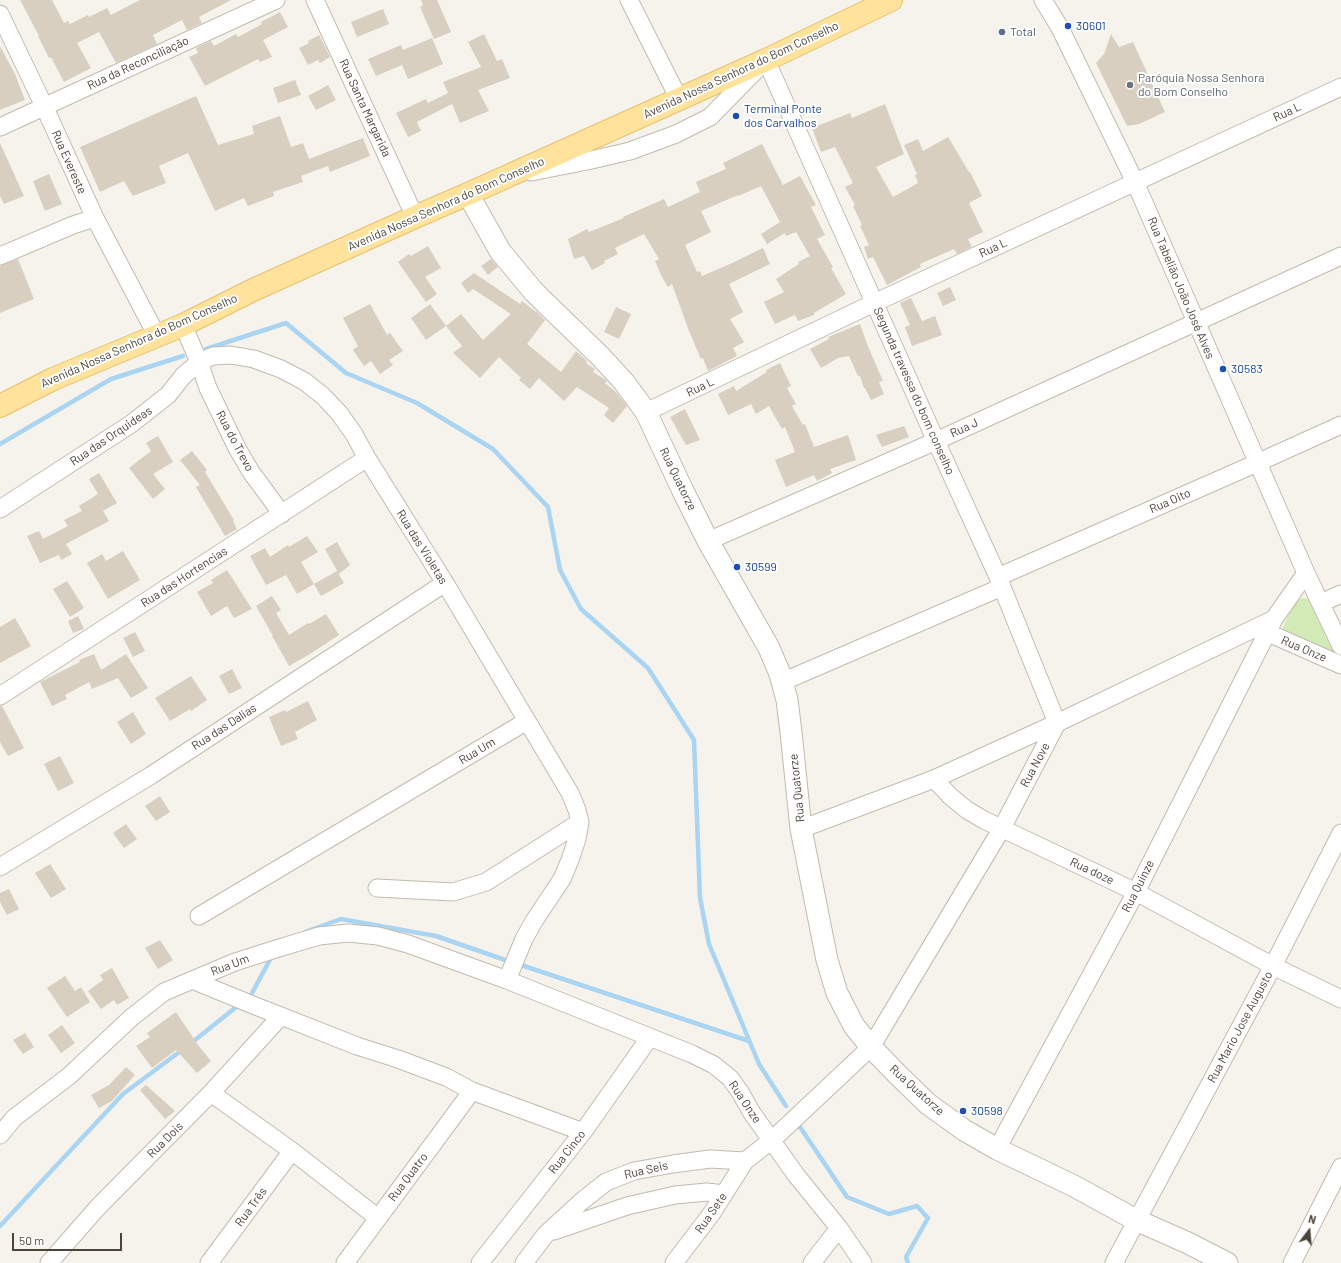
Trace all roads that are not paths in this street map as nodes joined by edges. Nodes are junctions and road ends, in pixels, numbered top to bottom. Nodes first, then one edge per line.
1 (276, 0) edge
2 (315, 0) edge
3 (629, 0) edge
4 (891, 0) edge
5 (1044, 0) edge
6 (0, 14) edge
7 (766, 60) junction
8 (1341, 87) edge
9 (679, 99) junction
10 (44, 106) junction
11 (0, 127) edge
12 (508, 176) junction
13 (1135, 182) junction
14 (468, 194) junction
15 (415, 217) junction
16 (95, 218) junction
17 (0, 256) edge
18 (1341, 256) edge
19 (874, 303) junction
20 (1195, 322) junction
21 (183, 325) junction
22 (157, 336) junction
23 (199, 362) junction
24 (0, 406) edge
25 (646, 412) junction
26 (1341, 425) edge
27 (936, 441) junction
28 (367, 458) junction
29 (1257, 463) junction
30 (0, 509) edge
31 (282, 514) junction
32 (708, 541) junction
33 (1306, 573) junction
34 (1000, 582) junction
35 (445, 583) junction
36 (1341, 594) edge
37 (1321, 603) junction
38 (1270, 626) junction
39 (1341, 646) edge
40 (1341, 665) edge
41 (782, 682) junction
42 (0, 696) edge
43 (527, 721) junction
44 (1057, 723) junction
45 (934, 779) junction
46 (580, 822) junction
47 (1002, 828) junction
48 (801, 829) junction
49 (1341, 833) edge
50 (0, 867) edge
51 (377, 888) dead end
52 (1136, 892) junction
53 (199, 916) dead end
54 (1273, 966) junction
55 (192, 980) junction
56 (507, 980) junction
57 (1341, 999) edge
58 (281, 1016) junction
59 (650, 1038) junction
60 (871, 1047) junction
61 (472, 1091) junction
62 (211, 1093) junction
63 (583, 1132) junction
64 (0, 1135) edge
65 (772, 1140) junction
66 (292, 1150) junction
67 (997, 1150) junction
68 (745, 1161) junction
69 (1341, 1167) edge
70 (724, 1194) junction
71 (378, 1218) junction
72 (1136, 1220) junction
73 (839, 1228) junction
74 (546, 1234) junction
75 (49, 1263) edge
76 (209, 1263) edge
77 (345, 1263) edge
78 (480, 1263) edge
79 (524, 1263) edge
80 (674, 1263) edge
81 (812, 1263) edge
82 (863, 1263) edge
83 (1114, 1263) edge
84 (1227, 1263) edge
85 (1292, 1263) edge

1 - 10 street, Rua da Reconciliação
2 - 15 street, Rua Santa Margarida
3 - 9 street
4 - 7 main road, Avenida Nossa Senhora do Bom Conselho
5 - 13 street, Rua Tabelião João José Alves
6 - 10 street, Rua Evereste
7 - 9 main road, Avenida Nossa Senhora do Bom Conselho
7 - 12 street
7 - 19 street, Segunda travessa do bom conselho
8 - 13 street, Rua L
9 - 12 main road, Avenida Nossa Senhora do Bom Conselho
10 - 11 street, Rua da Reconciliação
10 - 16 street, Rua Evereste
12 - 14 main road, Avenida Nossa Senhora do Bom Conselho
13 - 19 street, Rua L
13 - 20 street, Rua Tabelião João José Alves
14 - 15 main road, Avenida Nossa Senhora do Bom Conselho
14 - 25 street, Rua Quatorze
15 - 21 main road, Avenida Nossa Senhora do Bom Conselho
16 - 17 street
16 - 22 street, Rua Evereste
18 - 20 street, Rua J
19 - 25 street, Rua L
19 - 27 street, Segunda travessa do bom conselho
20 - 27 street, Rua J
20 - 29 street, Rua Tabelião João José Alves
21 - 22 main road, Avenida Nossa Senhora do Bom Conselho
21 - 23 street
22 - 24 main road, Avenida Nossa Senhora do Bom Conselho
23 - 28 street, Rua das Violetas
23 - 30 street, Rua das Orquideas
23 - 31 street, Rua do Trevo
25 - 32 street, Rua Quatorze
26 - 29 street, Rua Oito
27 - 32 street, Rua J
27 - 34 street, Segunda travessa do bom conselho
28 - 31 street, Rua das Hortencias
28 - 35 street, Rua das Violetas
29 - 33 street, Rua Tabelião João José Alves
29 - 34 street, Rua Oito
31 - 42 street, Rua das Hortencias
32 - 41 street, Rua Quatorze
33 - 37 street, Rua Tabelião João José Alves
33 - 38 street, Rua Quinze
34 - 41 street, Rua Oito
34 - 44 street, Segunda travessa do bom conselho
35 - 43 street, Rua das Violetas
35 - 50 street, Rua das Dalias
36 - 37 street
37 - 39 street, Rua Tabelião João José Alves
38 - 40 street, Rua Onze
38 - 44 street
38 - 52 street, Rua Quinze
41 - 48 street, Rua Quatorze
43 - 46 street, Rua das Violetas
43 - 53 street, Rua Um
44 - 45 street, Rua Nove
44 - 47 street, Rua Nove
45 - 47 street, Rua doze
45 - 48 street, Rua Nove
46 - 51 street
46 - 56 street
47 - 52 street, Rua doze
47 - 60 street, Rua Nove
48 - 60 street, Rua Quatorze
49 - 54 street, Rua Mario Jose Augusto
52 - 54 street, Rua doze
52 - 67 street, Rua Quinze
54 - 57 street, Rua doze
54 - 72 street, Rua Mario Jose Augusto
55 - 56 street, Rua Um
55 - 58 street
55 - 64 street, Rua Um
56 - 59 street, Rua Onze
58 - 61 street
58 - 62 street, Rua Dois
59 - 63 street, Rua Cinco
59 - 65 street, Rua Onze
60 - 65 street, Rua Nove
60 - 67 street, Rua Quatorze
61 - 63 street
61 - 71 street, Rua Quatro
62 - 66 street
62 - 75 street, Rua Dois
63 - 78 street, Rua Cinco
65 - 68 street
65 - 73 street, Rua Onze
66 - 71 street
66 - 76 street, Rua Três
67 - 72 street, Rua Quatorze
68 - 70 street, Rua Sete
68 - 74 street, Rua Seis
69 - 85 street
70 - 74 street
70 - 80 street, Rua Sete
71 - 77 street, Rua Quatro
72 - 83 street, Rua Mario Jose Augusto
72 - 84 street, Rua Quatorze
73 - 81 street
73 - 82 street, Rua Onze
74 - 79 street, Rua Seis

